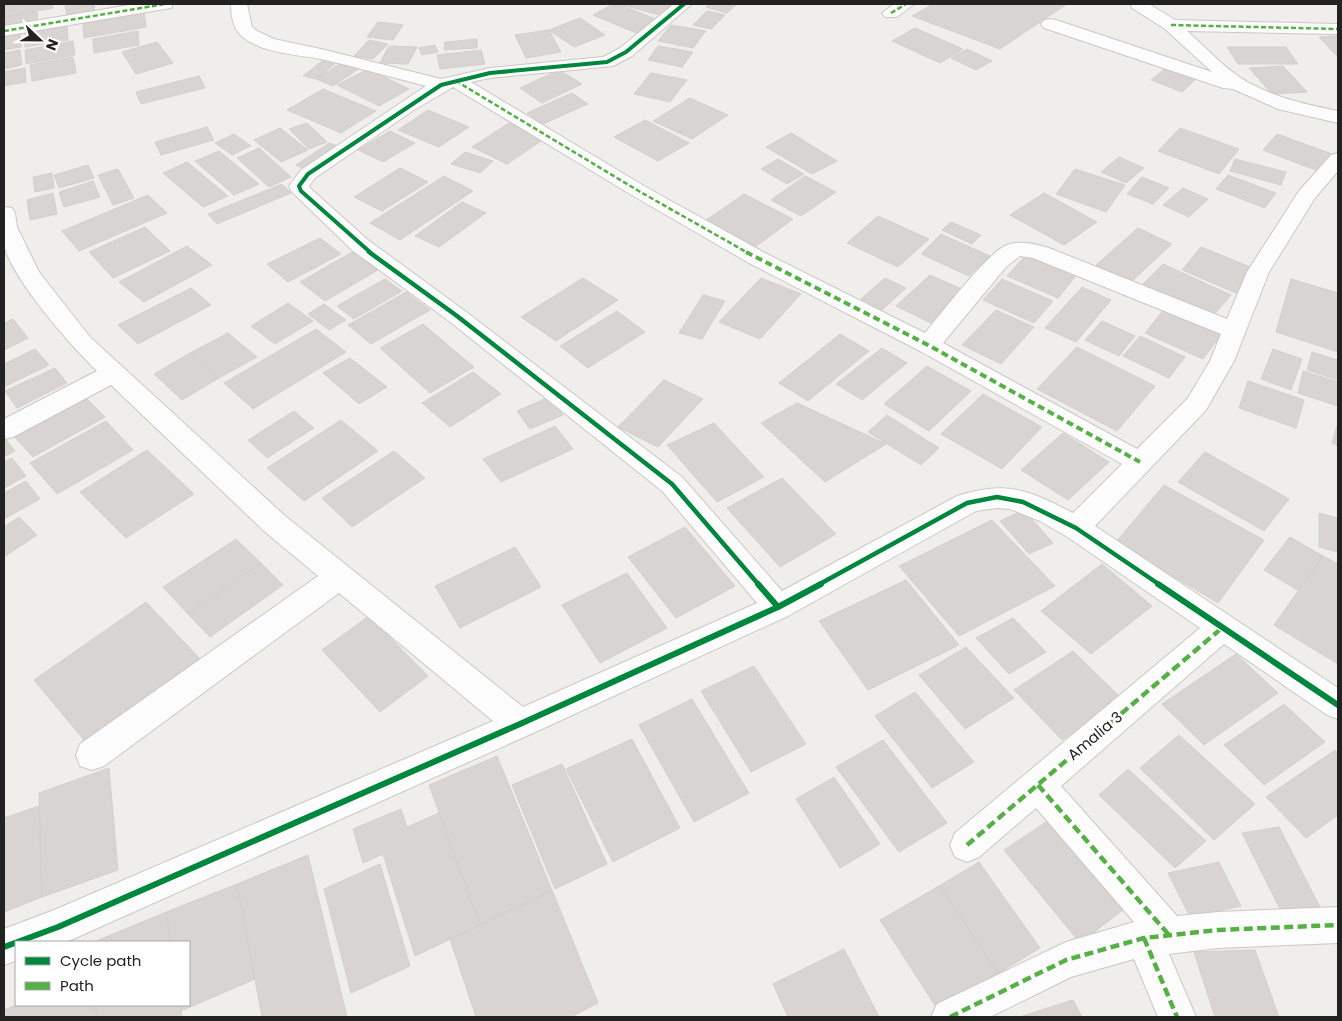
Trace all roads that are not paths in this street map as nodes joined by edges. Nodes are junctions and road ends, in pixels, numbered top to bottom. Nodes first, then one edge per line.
1 (165, 4) edge
2 (239, 4) edge
3 (684, 4) edge
4 (906, 4) edge
5 (1138, 4) edge
6 (891, 13) dead end
7 (1050, 24) dead end
8 (1171, 25) junction
9 (1338, 28) edge
10 (4, 31) edge
11 (1204, 55) junction
12 (1179, 67) junction
13 (449, 83) junction
14 (1246, 89) junction
15 (1338, 116) edge
16 (1338, 159) edge
17 (5, 222) edge
18 (1235, 331) junction
19 (928, 345) junction
20 (113, 373) junction
21 (4, 430) edge
22 (1140, 462) junction
23 (1076, 528) junction
24 (340, 576) junction
25 (778, 607) junction
26 (1223, 628) junction
27 (1338, 705) edge
28 (520, 724) junction
29 (92, 755) dead end
30 (1038, 785) junction
31 (967, 845) dead end
32 (1338, 925) edge
33 (1157, 936) junction
34 (20, 941) edge
35 (950, 1017) edge
36 (1177, 1017) edge

1 - 10 street
2 - 13 street
3 - 13 street
4 - 6 street
5 - 8 street
7 - 12 street
8 - 9 street
8 - 11 street
11 - 12 street
11 - 14 street
12 - 14 street
13 - 19 street
13 - 25 street
14 - 15 street
16 - 18 street
17 - 20 street
18 - 19 street
18 - 22 street
19 - 22 street
20 - 21 street
20 - 24 street
22 - 23 street
23 - 25 street
23 - 26 street
24 - 28 street
24 - 29 street
25 - 28 street
26 - 27 street
26 - 30 street, Amalia 3
28 - 34 street
30 - 31 street, Amalia 3
30 - 33 street
32 - 33 street
33 - 35 street
33 - 36 street

